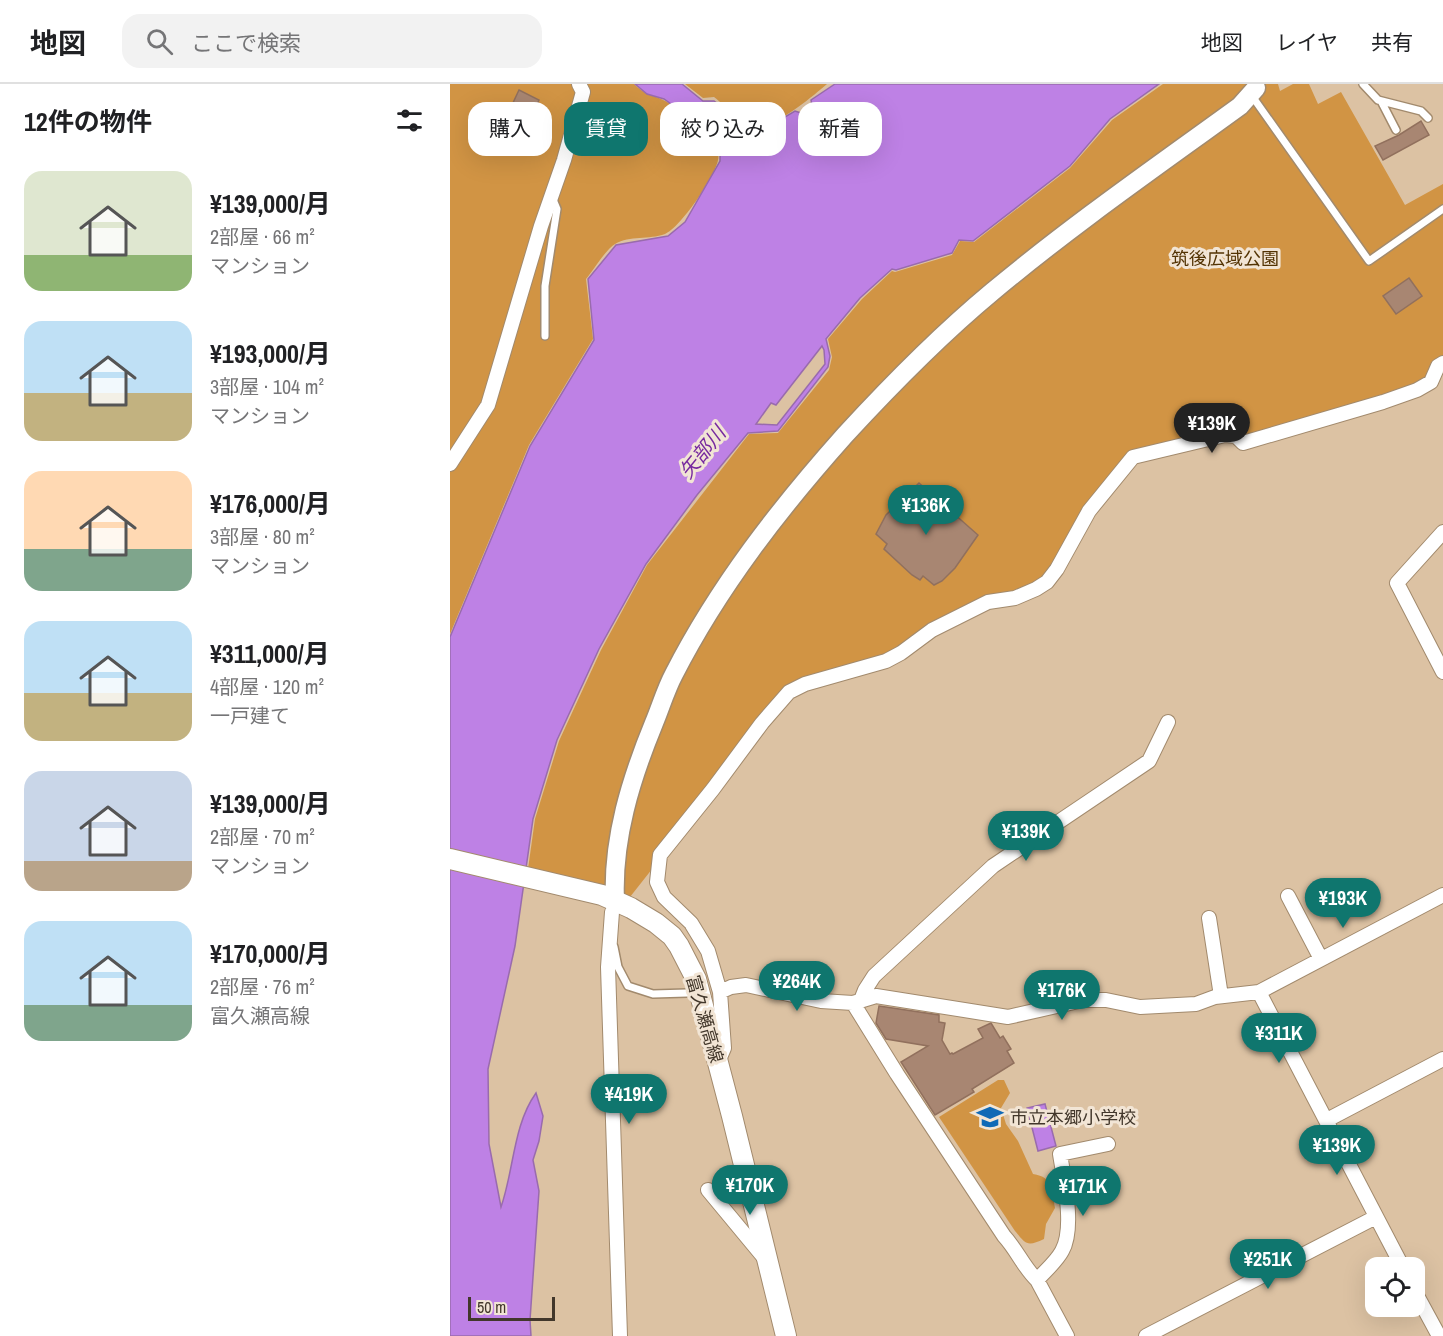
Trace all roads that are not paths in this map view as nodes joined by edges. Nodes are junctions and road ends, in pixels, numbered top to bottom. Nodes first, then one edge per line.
1 (579, 84) edge
2 (1363, 84) edge
3 (1258, 87) edge
4 (1381, 101) junction
5 (1428, 118) dead end
6 (1396, 130) dead end
7 (551, 195) junction
8 (1443, 209) edge
9 (545, 336) dead end
10 (1443, 363) edge
11 (450, 464) edge
12 (1443, 532) edge
13 (1443, 672) edge
14 (1168, 722) dead end
15 (450, 858) edge
16 (1443, 895) edge
17 (1288, 896) dead end
18 (610, 903) junction
19 (1209, 918) dead end
20 (611, 930) junction
21 (1321, 959) junction
22 (716, 992) junction
23 (1258, 992) junction
24 (687, 993) dead end
25 (1221, 996) junction
26 (857, 1002) junction
27 (1443, 1059) edge
28 (718, 1062) junction
29 (1327, 1120) junction
30 (1108, 1144) dead end
31 (708, 1190) dead end
32 (1376, 1217) junction
33 (1397, 1257) edge
34 (767, 1261) junction
35 (1037, 1280) junction
36 (1425, 1310) edge
37 (620, 1336) edge
38 (786, 1336) edge
39 (1067, 1336) edge
40 (1146, 1336) edge
41 (1439, 1336) edge

1 - 7 street
2 - 4 lane
3 - 8 lane
3 - 18 street
4 - 5 lane
4 - 6 lane
7 - 9 lane
7 - 11 street
10 - 22 street
12 - 13 street
14 - 26 street
15 - 18 main road, 富久瀬高線
16 - 21 street
17 - 21 street
18 - 20 street
18 - 28 main road, 富久瀬高線
19 - 25 street
20 - 24 lane
20 - 37 street
21 - 23 street
22 - 26 street
22 - 28 street
23 - 25 street
23 - 29 street
25 - 26 street
26 - 35 street
27 - 29 street
28 - 34 main road, 富久瀬高線
29 - 32 street
30 - 35 street
31 - 34 street
32 - 33 street
32 - 40 street
34 - 38 main road, 富久瀬高線
35 - 39 street
36 - 41 street

